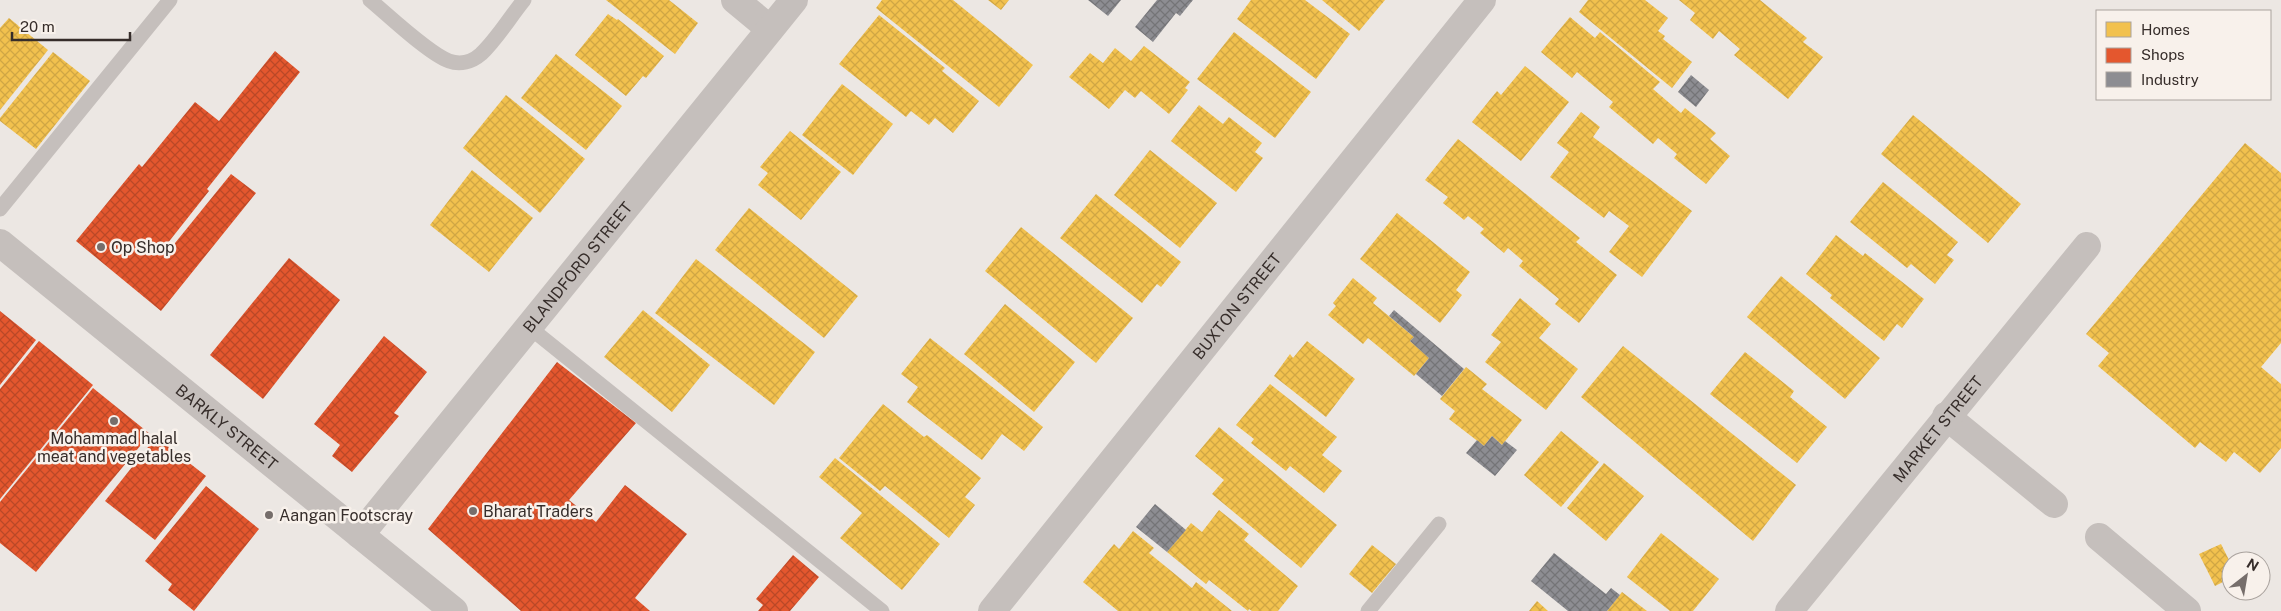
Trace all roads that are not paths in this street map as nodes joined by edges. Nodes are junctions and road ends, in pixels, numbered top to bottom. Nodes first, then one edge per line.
1 (170, 0) edge
2 (370, 0) edge
3 (524, 0) edge
4 (735, 0) edge
5 (794, 0) edge
6 (1482, 0) edge
7 (770, 29) junction
8 (0, 209) edge
9 (0, 243) edge
10 (2087, 246) dead end
11 (529, 326) junction
12 (1946, 416) junction
13 (2054, 504) dead end
14 (1439, 524) dead end
15 (360, 535) junction
16 (2099, 536) dead end
17 (454, 611) edge
18 (882, 611) edge
19 (992, 611) edge
20 (1368, 611) edge
21 (1789, 611) edge
22 (2187, 611) edge

1 - 8 lane
2 - 3 lane
4 - 7 street
5 - 7 street, BLANDFORD STREET
6 - 19 street, BUXTON STREET
7 - 11 street, BLANDFORD STREET
9 - 15 street, BARKLY STREET
10 - 12 street, MARKET STREET
11 - 15 street, BLANDFORD STREET
11 - 18 lane
12 - 13 street
12 - 21 street, MARKET STREET
14 - 20 lane
15 - 17 street, BARKLY STREET
16 - 22 street

